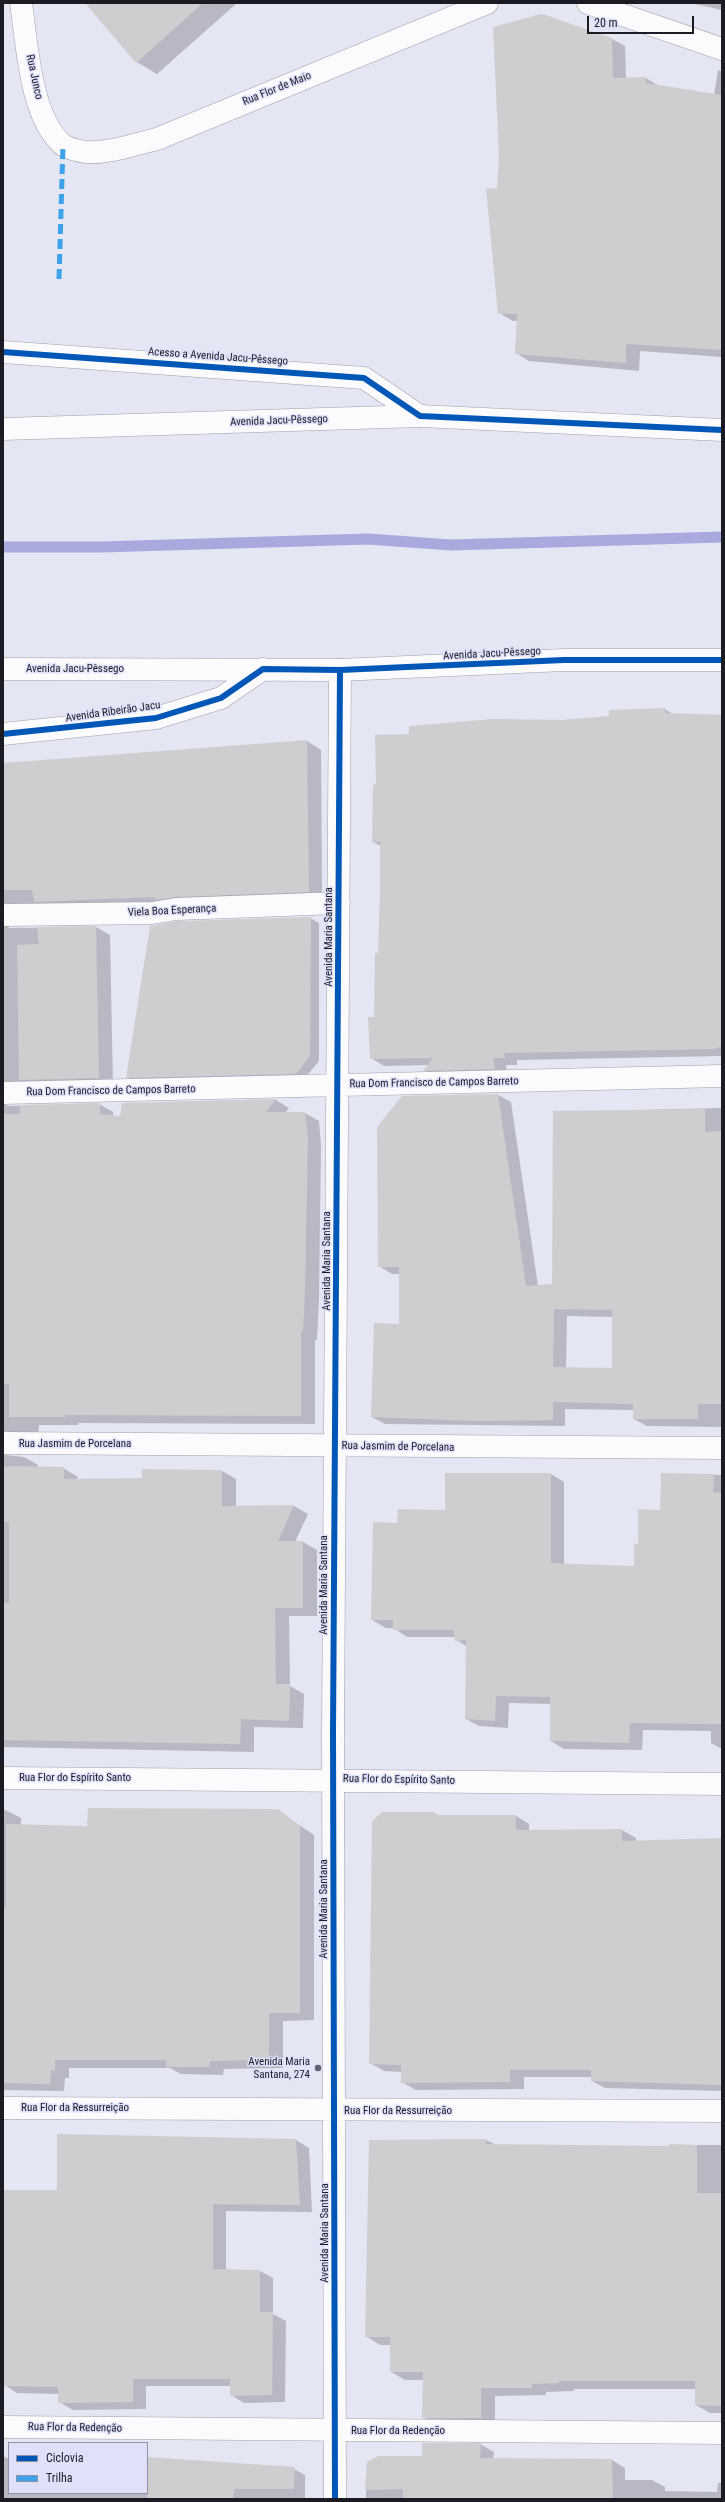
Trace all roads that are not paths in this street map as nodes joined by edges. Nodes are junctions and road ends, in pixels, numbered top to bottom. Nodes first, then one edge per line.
1 (21, 3) edge
2 (487, 3) edge
3 (588, 3) edge
4 (634, 11) edge
5 (722, 48) edge
6 (63, 145) joint
7 (3, 352) edge
8 (420, 416) junction
9 (3, 429) edge
10 (722, 430) edge
11 (722, 660) edge
12 (3, 669) edge
13 (263, 669) junction
14 (340, 670) junction
15 (3, 734) edge
16 (339, 903) junction
17 (6, 915) dead end
18 (722, 1076) edge
19 (338, 1086) junction
20 (3, 1093) edge
21 (3, 1444) edge
22 (335, 1446) junction
23 (722, 1448) edge
24 (3, 1778) edge
25 (334, 1779) junction
26 (722, 1784) edge
27 (3, 2108) edge
28 (335, 2110) junction
29 (722, 2111) edge
30 (3, 2427) edge
31 (334, 2431) junction
32 (722, 2434) edge
33 (335, 2499) edge

1 - 6 main road, Rua Junco
2 - 6 main road, Rua Flor de Maio
3 - 4 main road
4 - 5 main road
7 - 8 main road, Acesso a Avenida Jacu-Pêssego
8 - 9 main road, Avenida Jacu-Pêssego
8 - 10 main road, Avenida Jacu-Pêssego
11 - 14 main road, Avenida Jacu-Pêssego
12 - 13 main road, Avenida Jacu-Pêssego
13 - 14 main road, Avenida Jacu-Pêssego
13 - 15 main road, Avenida Ribeirão Jacu
14 - 16 main road, Avenida Maria Santana
16 - 17 main road, Viela Boa Esperança
16 - 19 main road, Avenida Maria Santana
18 - 19 main road, Rua Dom Francisco de Campos Barreto
19 - 20 main road, Rua Dom Francisco de Campos Barreto
19 - 22 main road, Avenida Maria Santana
21 - 22 main road, Rua Jasmim de Porcelana
22 - 23 main road, Rua Jasmim de Porcelana
22 - 25 main road, Avenida Maria Santana
24 - 25 main road, Rua Flor do Espírito Santo
25 - 26 main road, Rua Flor do Espírito Santo
25 - 28 main road, Avenida Maria Santana
27 - 28 main road, Rua Flor da Ressurreição
28 - 29 main road, Rua Flor da Ressurreição
28 - 31 main road, Avenida Maria Santana
30 - 31 main road, Rua Flor da Redenção
31 - 32 main road, Rua Flor da Redenção
31 - 33 main road, Avenida Maria Santana

